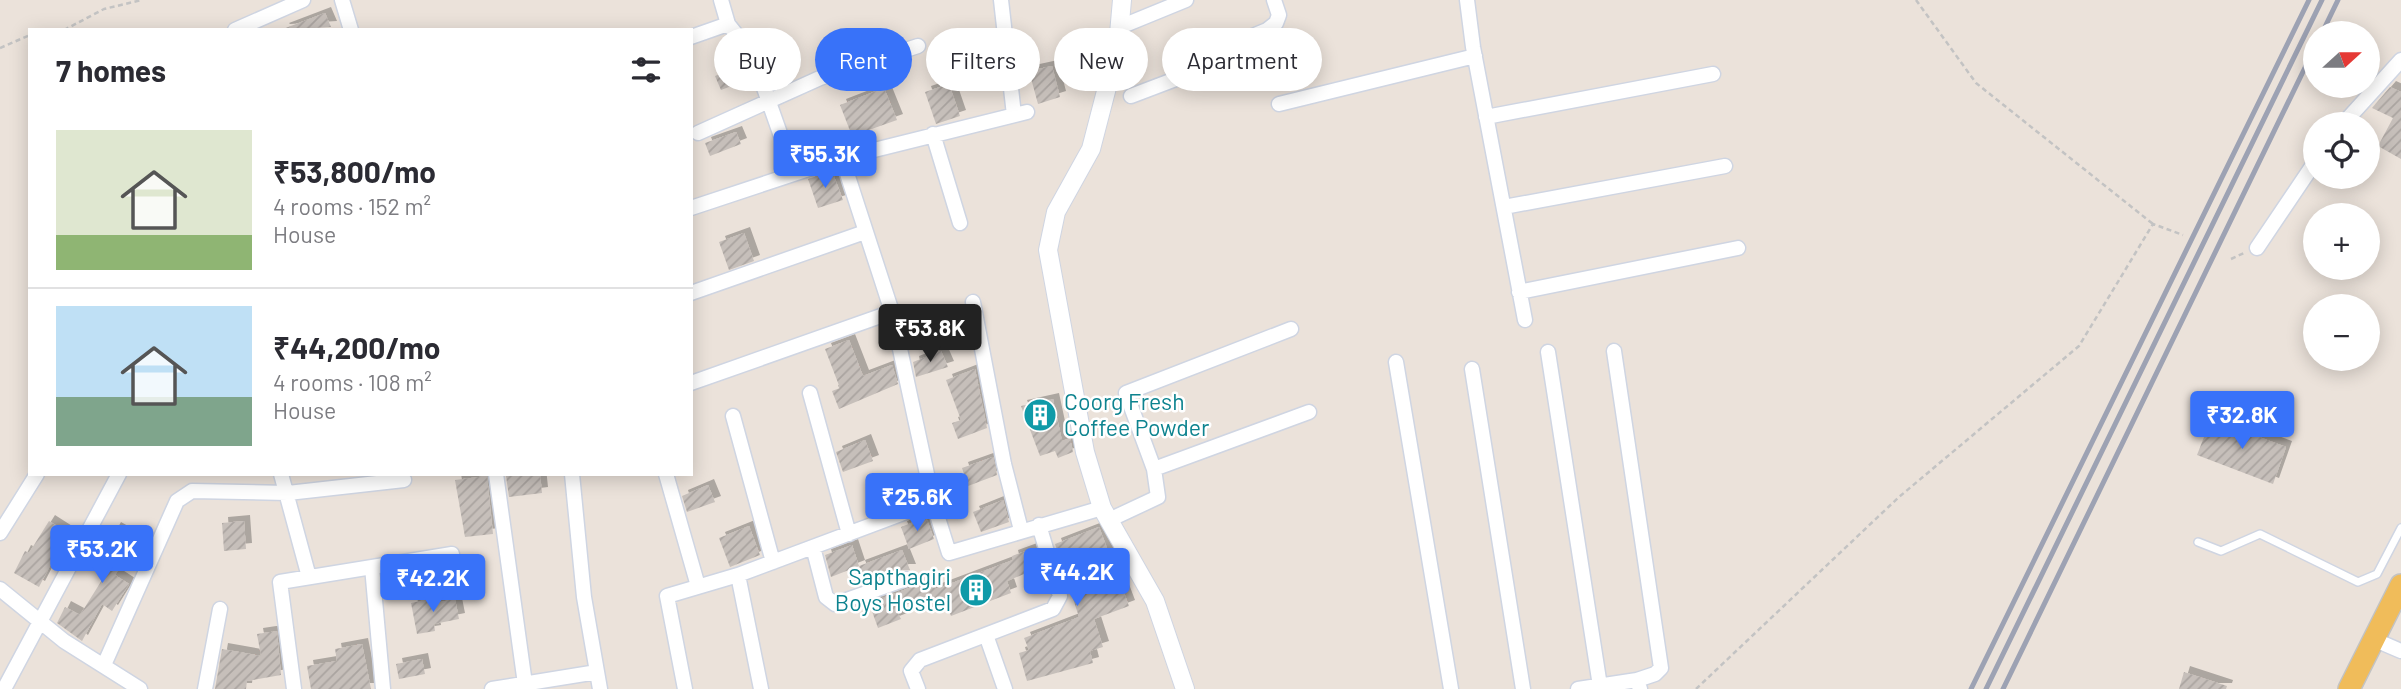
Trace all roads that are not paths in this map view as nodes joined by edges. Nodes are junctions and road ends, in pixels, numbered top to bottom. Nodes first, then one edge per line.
1 (303, 0) edge
2 (342, 0) edge
3 (721, 0) edge
4 (1001, 0) edge
5 (1122, 0) edge
6 (1186, 0) edge
7 (1274, 0) edge
8 (1468, 0) edge
9 (728, 24) junction
10 (1120, 27) junction
11 (239, 28) edge
12 (350, 28) edge
13 (693, 36) edge
14 (919, 46) dead end
15 (1475, 56) junction
16 (2398, 68) edge
17 (1713, 74) dead end
18 (1131, 96) dead end
19 (770, 100) junction
20 (1279, 104) dead end
21 (2355, 112) edge
22 (1486, 117) junction
23 (698, 133) dead end
24 (933, 134) junction
25 (842, 158) junction
26 (1725, 166) dead end
27 (794, 173) junction
28 (2303, 180) edge
29 (693, 207) edge
30 (1504, 207) junction
31 (960, 223) dead end
32 (865, 232) junction
33 (1738, 248) dead end
34 (2257, 248) dead end
35 (693, 292) edge
36 (1519, 292) junction
37 (972, 302) dead end
38 (892, 312) junction
39 (1525, 320) dead end
40 (1291, 329) dead end
41 (1614, 351) dead end
42 (1548, 352) dead end
43 (1396, 362) dead end
44 (1472, 369) dead end
45 (693, 382) edge
46 (810, 393) dead end
47 (1308, 412) dead end
48 (733, 416) dead end
49 (1154, 469) junction
50 (36, 476) edge
51 (118, 476) edge
52 (282, 476) edge
53 (495, 476) edge
54 (572, 476) edge
55 (667, 476) edge
56 (404, 480) dead end
57 (288, 493) junction
58 (933, 502) junction
59 (1106, 514) junction
60 (1039, 525) junction
61 (2401, 528) edge
62 (1021, 530) junction
63 (0, 533) edge
64 (849, 534) junction
65 (2198, 542) dead end
66 (813, 547) junction
67 (453, 554) dead end
68 (774, 562) junction
69 (372, 567) junction
70 (738, 575) junction
71 (309, 577) junction
72 (905, 579) dead end
73 (2401, 585) edge
74 (698, 586) junction
75 (0, 589) edge
76 (220, 609) dead end
77 (38, 622) junction
78 (986, 635) junction
79 (2373, 639) junction
80 (2401, 651) edge
81 (104, 665) junction
82 (597, 673) junction
83 (525, 684) junction
84 (1638, 685) edge
85 (1600, 686) junction
86 (4, 689) edge
87 (140, 689) edge
88 (205, 689) edge
89 (294, 689) edge
90 (383, 689) edge
91 (492, 689) edge
92 (600, 689) edge
93 (685, 689) edge
94 (761, 689) edge
95 (918, 689) edge
96 (1004, 689) edge
97 (1185, 689) edge
98 (1451, 689) edge
99 (1522, 689) edge
100 (1578, 689) edge
101 (2349, 689) edge

1 - 11 street
2 - 12 street
3 - 9 street
4 - 24 street
5 - 10 street
6 - 10 street
7 - 18 street
8 - 15 street
9 - 13 street
9 - 19 street
10 - 59 street
14 - 19 street
15 - 20 street
15 - 22 street
16 - 21 street
17 - 22 street
19 - 23 street
19 - 27 street
22 - 30 street
24 - 25 street
24 - 31 street
25 - 27 street
25 - 32 street
26 - 30 street
27 - 29 street
28 - 34 street
30 - 36 street
32 - 35 street
32 - 38 street
33 - 36 street
36 - 39 street
37 - 62 street
38 - 45 street
38 - 58 street
40 - 49 street
41 - 84 street
42 - 85 street
43 - 98 street
44 - 99 street
46 - 64 street
47 - 49 street
48 - 68 street
49 - 59 street
50 - 63 street
51 - 77 street
52 - 57 street
53 - 83 street
54 - 82 street
55 - 74 street
56 - 57 street
57 - 71 street
57 - 81 street
58 - 62 street
58 - 64 street
59 - 60 street
59 - 97 street
60 - 62 street
60 - 78 street
61 - 65 lane
64 - 66 street
66 - 68 street
66 - 72 street
67 - 69 street
68 - 70 street
69 - 71 street
69 - 90 street
70 - 74 street
70 - 94 street
71 - 89 street
73 - 79 main road
74 - 93 street
75 - 77 street
76 - 88 street
77 - 81 street
77 - 86 street
78 - 95 street
78 - 96 street
79 - 80 street
79 - 101 main road
81 - 87 street
82 - 83 street
82 - 92 street
83 - 91 street
84 - 85 street
85 - 100 street

